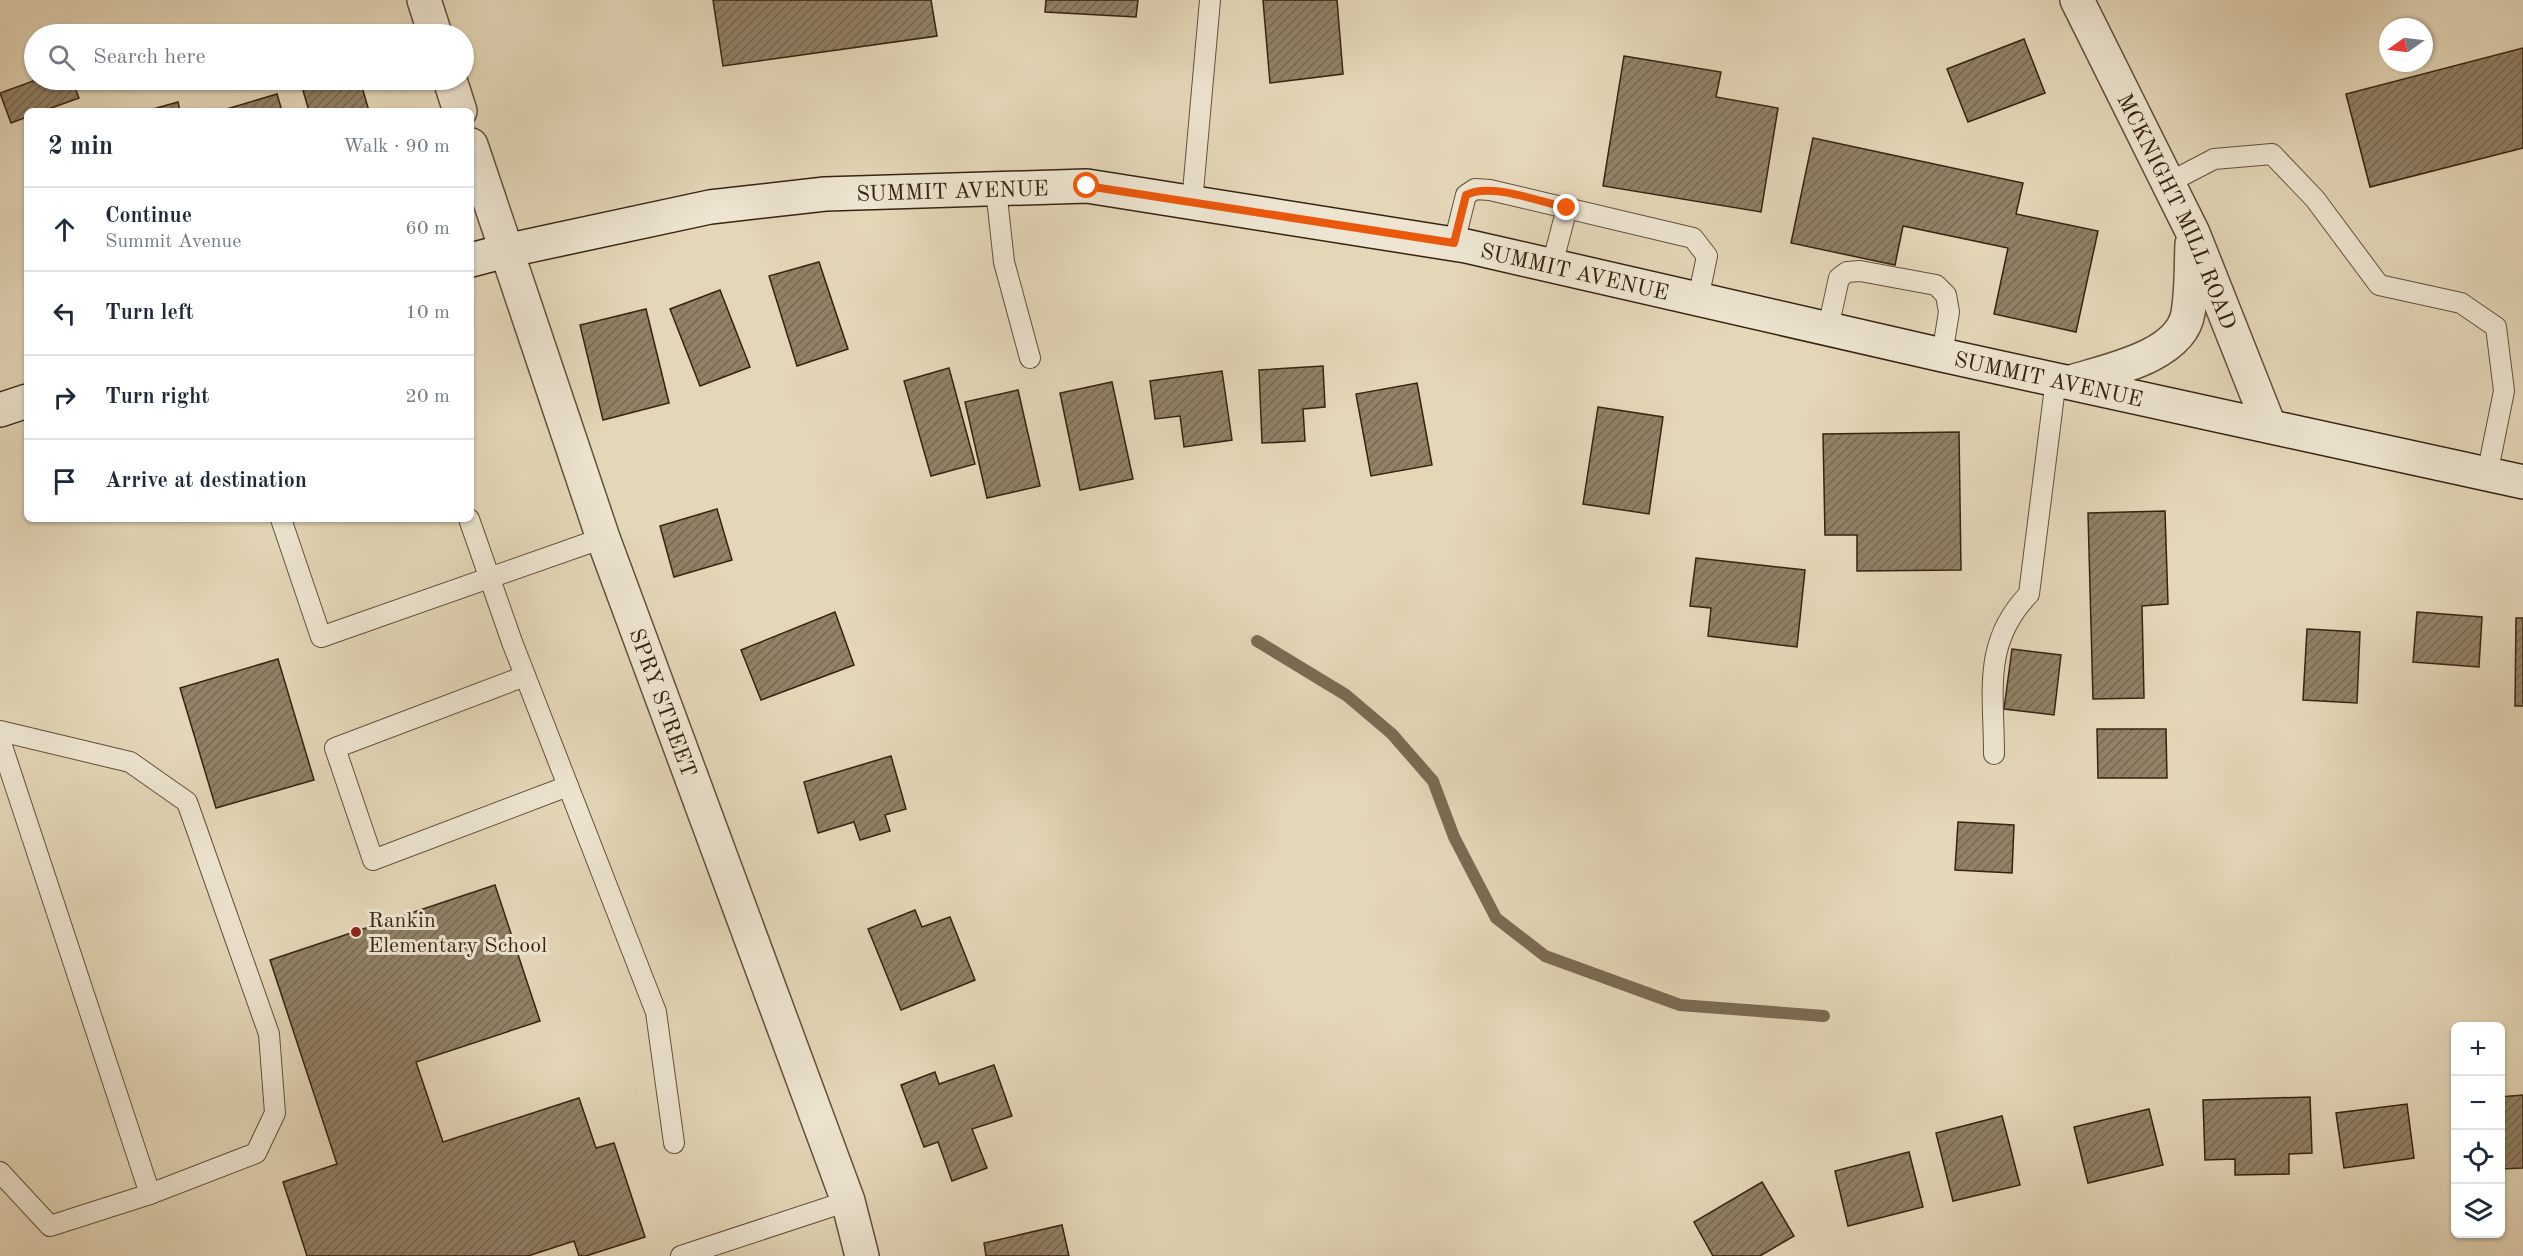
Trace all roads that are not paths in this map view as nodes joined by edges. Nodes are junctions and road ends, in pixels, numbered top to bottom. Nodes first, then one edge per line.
1 (424, 0) edge
2 (1210, 0) edge
3 (2077, 0) edge
4 (432, 24) edge
5 (453, 90) edge
6 (459, 108) edge
7 (474, 154) edge
8 (2168, 183) junction
9 (996, 189) junction
10 (1192, 202) junction
11 (1567, 208) junction
12 (2193, 233) junction
13 (1454, 243) junction
14 (505, 251) junction
15 (474, 259) edge
16 (1552, 265) junction
17 (1698, 299) junction
18 (1828, 328) junction
19 (1942, 355) junction
20 (1030, 358) dead end
21 (2063, 380) junction
22 (24, 402) edge
23 (0, 410) edge
24 (2269, 425) junction
25 (2487, 475) junction
26 (2523, 482) edge
27 (282, 522) edge
28 (470, 522) edge
29 (603, 538) junction
30 (490, 578) junction
31 (525, 676) junction
32 (0, 731) edge
33 (0, 740) edge
34 (1994, 754) dead end
35 (568, 786) junction
36 (674, 1143) dead end
37 (0, 1172) edge
38 (150, 1194) junction
39 (848, 1201) junction
40 (713, 1251) edge
41 (681, 1256) edge
42 (862, 1256) edge

1 - 4 main road
2 - 10 lane
3 - 8 main road, MCKNIGHT MILL ROAD
5 - 6 main road
7 - 14 main road, SPRY STREET
8 - 12 main road, MCKNIGHT MILL ROAD
8 - 25 lane
9 - 10 main road, SUMMIT AVENUE
9 - 14 main road, SUMMIT AVENUE
9 - 20 lane
10 - 13 main road, SUMMIT AVENUE
11 - 13 lane
11 - 16 lane
11 - 17 lane
12 - 21 main road
12 - 24 main road, MCKNIGHT MILL ROAD
13 - 16 main road, SUMMIT AVENUE
14 - 15 main road, SUMMIT AVENUE
14 - 29 main road, SPRY STREET
16 - 17 main road, SUMMIT AVENUE
17 - 18 main road, SUMMIT AVENUE
18 - 19 main road, SUMMIT AVENUE
18 - 19 lane
19 - 21 main road, SUMMIT AVENUE
21 - 24 main road, SUMMIT AVENUE
21 - 34 lane
22 - 23 main road
24 - 25 main road, SUMMIT AVENUE
25 - 26 main road, SUMMIT AVENUE
27 - 30 lane
28 - 30 lane
29 - 30 lane
29 - 39 main road, SPRY STREET
30 - 31 lane
31 - 35 lane
31 - 35 lane
32 - 38 lane
33 - 38 lane
35 - 36 lane
37 - 38 lane
39 - 40 lane
39 - 42 main road, SPRY STREET
40 - 41 lane

